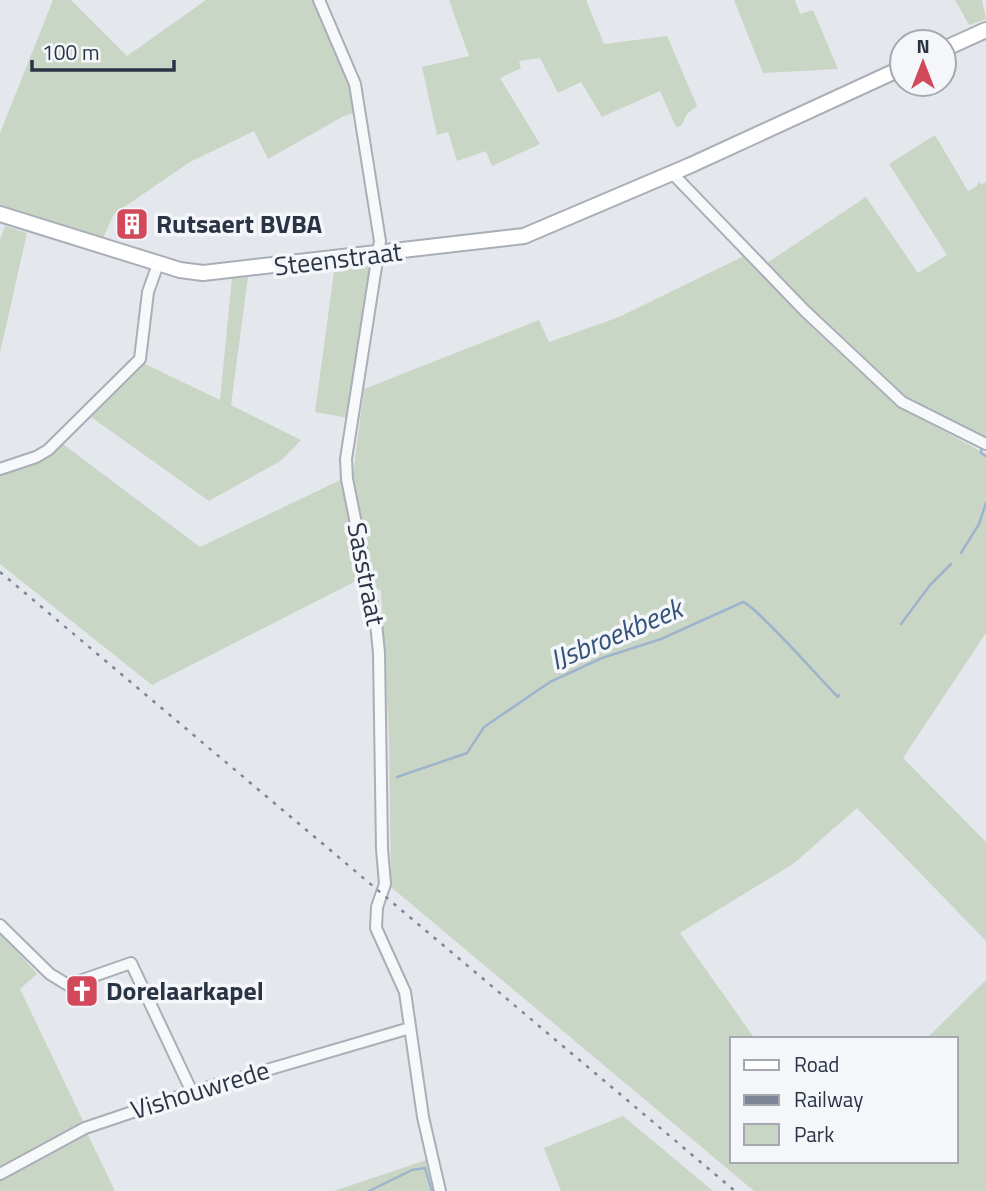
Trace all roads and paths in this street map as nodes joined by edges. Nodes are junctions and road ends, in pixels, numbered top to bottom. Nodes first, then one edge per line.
1 (319, 0) edge
2 (986, 30) edge
3 (958, 43) edge
4 (888, 74) edge
5 (672, 173) junction
6 (0, 214) edge
7 (380, 254) junction
8 (158, 264) junction
9 (986, 444) edge
10 (0, 469) edge
11 (0, 925) edge
12 (410, 1028) junction
13 (191, 1092) junction
14 (0, 1174) edge
15 (440, 1191) edge

1 - 7 street, Sasstraat
2 - 3 street
4 - 5 street, Steenstraat
5 - 7 street, Steenstraat
5 - 9 street
6 - 8 street, Steenstraat
7 - 8 street, Steenstraat
7 - 12 street, Sasstraat
8 - 10 street
11 - 13 street
12 - 13 street, Vishouwrede
12 - 15 street
13 - 14 street, Vishouwrede

